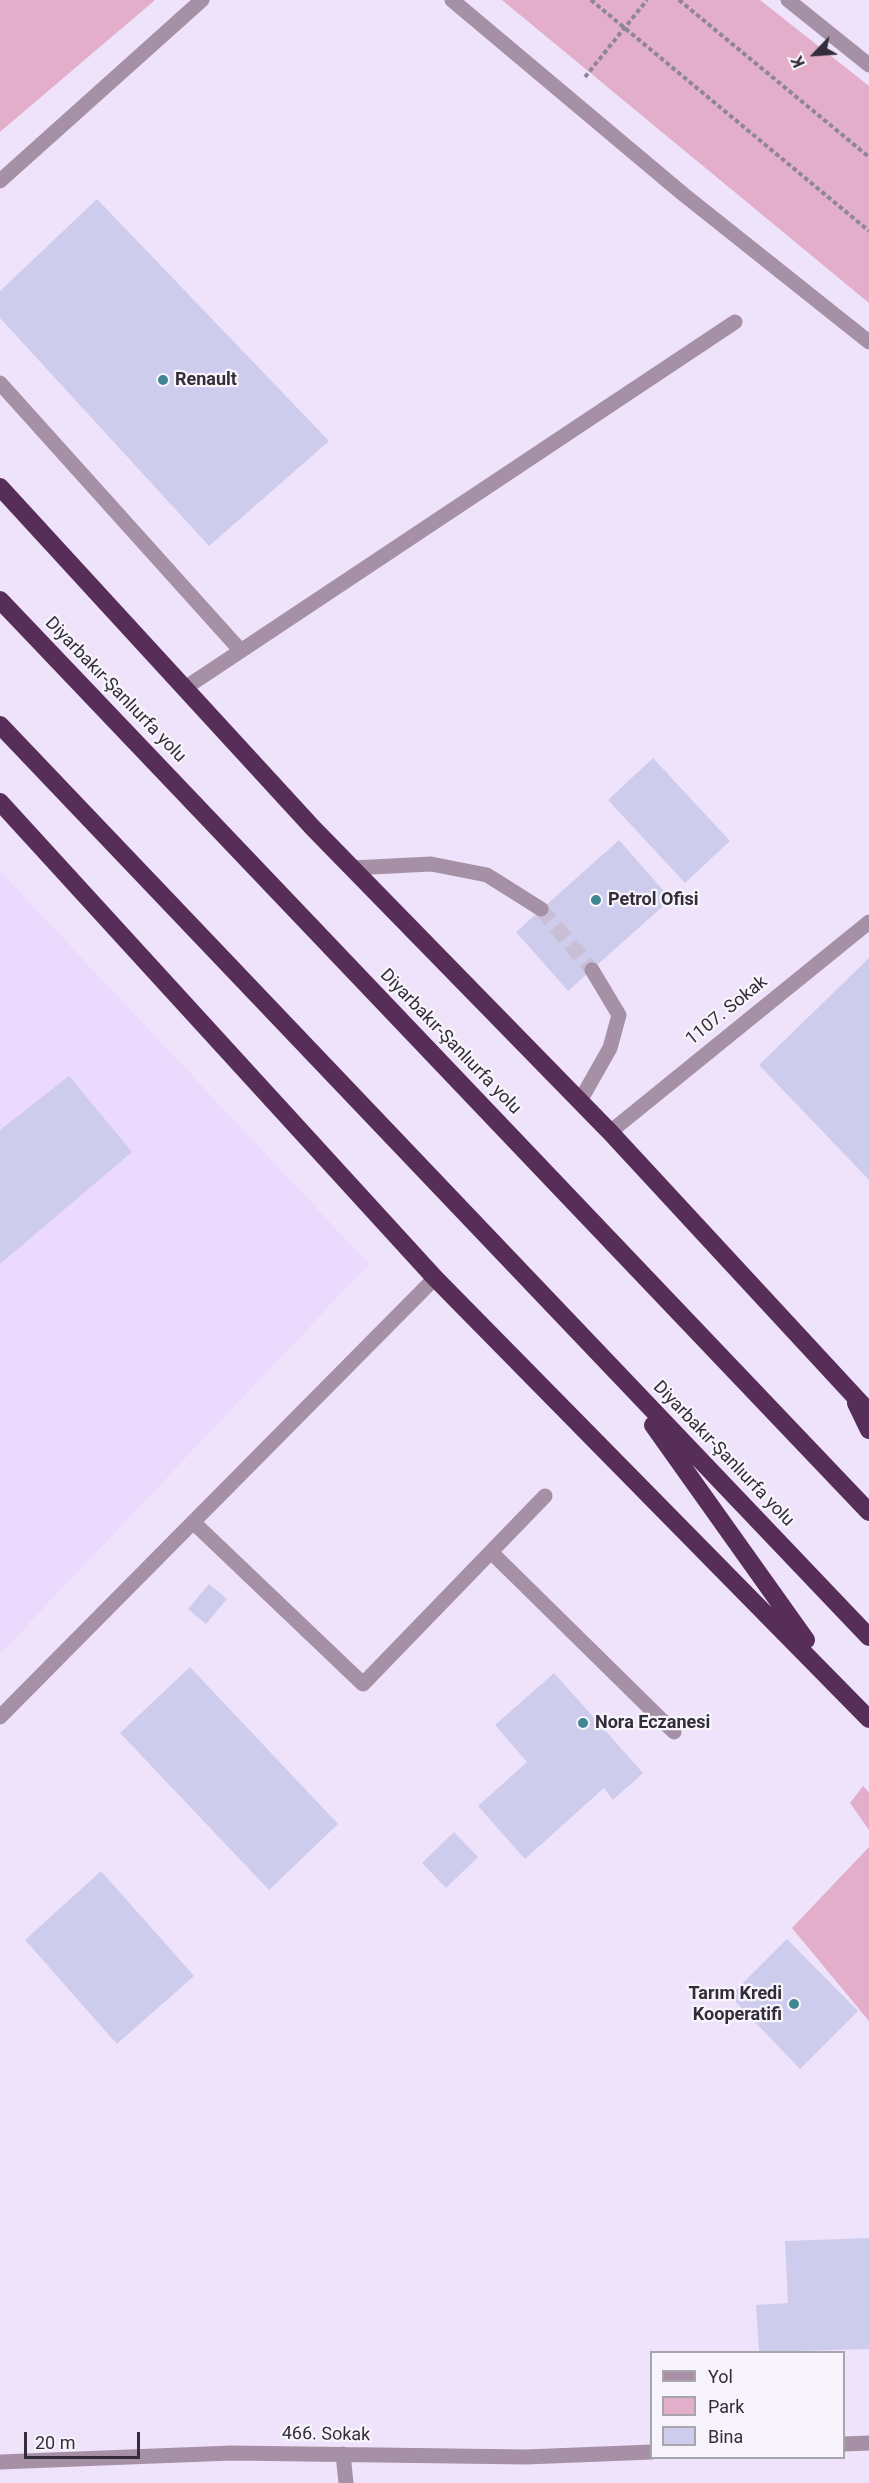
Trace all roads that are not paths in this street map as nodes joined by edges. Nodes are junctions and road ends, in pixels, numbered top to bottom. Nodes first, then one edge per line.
1 (202, 0) edge
2 (452, 0) edge
3 (788, 0) edge
4 (869, 65) edge
5 (0, 181) edge
6 (735, 322) dead end
7 (869, 342) edge
8 (0, 383) edge
9 (0, 487) edge
10 (0, 600) edge
11 (241, 651) junction
12 (185, 688) junction
13 (0, 725) edge
14 (0, 802) edge
15 (352, 868) junction
16 (541, 909) tunnel mouth
17 (869, 922) edge
18 (592, 970) tunnel mouth
19 (580, 1101) junction
20 (610, 1132) junction
21 (435, 1278) junction
22 (617, 1374) junction
23 (850, 1390) junction
24 (869, 1412) edge
25 (869, 1430) edge
26 (545, 1496) dead end
27 (869, 1512) edge
28 (193, 1522) junction
29 (491, 1552) junction
30 (869, 1637) edge
31 (836, 1683) junction
32 (0, 1717) edge
33 (869, 1719) edge
34 (674, 1732) dead end
35 (869, 2442) edge
36 (845, 2444) edge
37 (650, 2452) edge
38 (343, 2454) junction
39 (0, 2462) edge
40 (346, 2483) edge

1 - 5 street
2 - 7 street
3 - 4 street
6 - 11 street
8 - 11 street
9 - 12 highway
10 - 27 highway, Diyarbakır-Şanlıurfa yolu
11 - 12 street
12 - 15 highway
13 - 22 highway, Diyarbakır-Şanlıurfa yolu
14 - 21 highway
15 - 16 street
15 - 19 highway
17 - 20 street, 1107. Sokak
18 - 19 street
19 - 20 highway
20 - 23 highway
21 - 28 street
21 - 31 highway
22 - 30 highway, Diyarbakır-Şanlıurfa yolu
22 - 31 highway
23 - 24 highway
23 - 25 highway
26 - 29 street
28 - 29 street
28 - 32 street
29 - 34 street
31 - 33 highway
35 - 36 street
37 - 38 street, 466. Sokak
38 - 39 street, 466. Sokak
38 - 40 street

